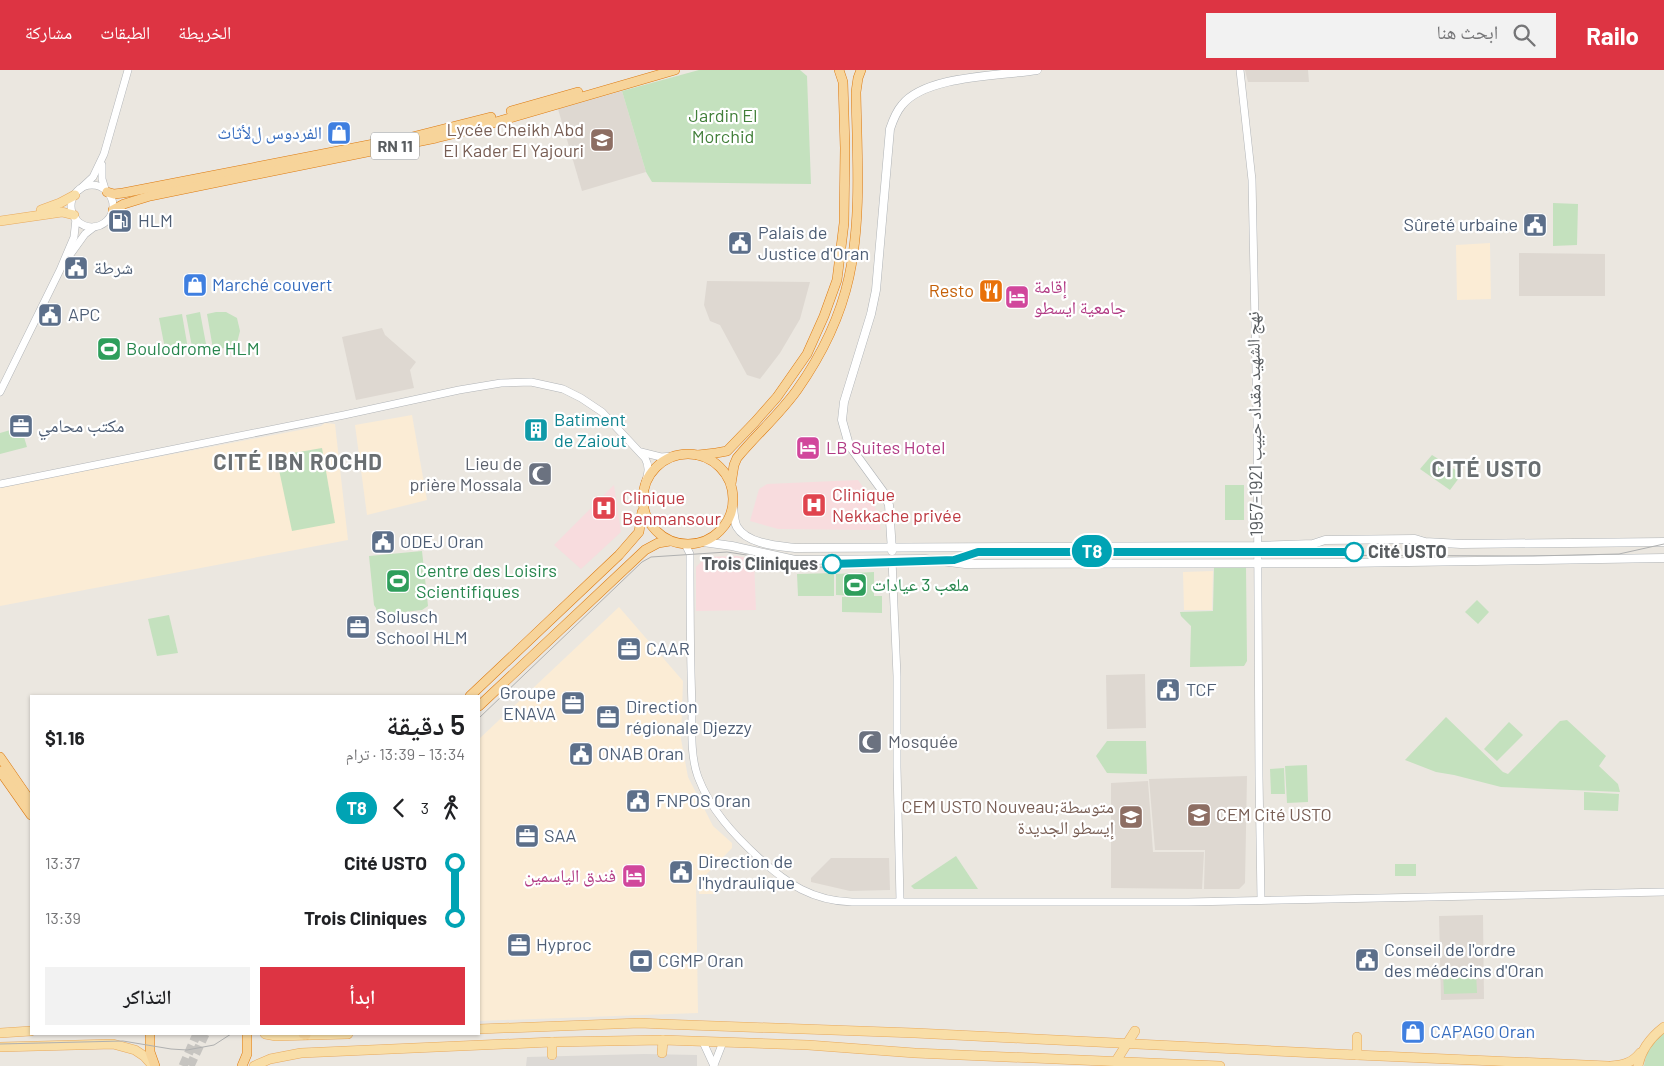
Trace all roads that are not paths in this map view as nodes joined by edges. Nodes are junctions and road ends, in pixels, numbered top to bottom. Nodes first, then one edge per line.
1 (128, 70) edge
2 (655, 70) edge
3 (674, 70) edge
4 (839, 70) edge
5 (861, 70) edge
6 (1037, 70) edge
7 (1240, 70) edge
8 (104, 154) junction
9 (106, 191) junction
10 (77, 192) junction
11 (112, 210) junction
12 (75, 217) junction
13 (16, 218) junction
14 (0, 221) edge
15 (94, 227) junction
16 (60, 270) junction
17 (0, 392) edge
18 (640, 451) junction
19 (698, 455) junction
20 (673, 456) junction
21 (645, 483) junction
22 (0, 484) edge
23 (731, 484) junction
24 (642, 500) junction
25 (732, 508) junction
26 (670, 541) junction
27 (703, 542) junction
28 (1664, 542) edge
29 (685, 544) junction
30 (1257, 546) junction
31 (892, 548) junction
32 (1664, 558) edge
33 (892, 560) junction
34 (1257, 564) junction
35 (471, 695) edge
36 (480, 705) edge
37 (0, 757) edge
38 (0, 771) edge
39 (30, 801) edge
40 (30, 814) edge
41 (1664, 892) edge
42 (1261, 899) junction
43 (900, 902) junction
44 (1664, 1027) edge
45 (480, 1029) edge
46 (1135, 1031) dead end
47 (30, 1032) edge
48 (0, 1033) edge
49 (150, 1035) edge
50 (246, 1035) edge
51 (270, 1035) edge
52 (304, 1035) edge
53 (1357, 1038) dead end
54 (663, 1040) junction
55 (552, 1042) junction
56 (703, 1042) junction
57 (723, 1042) junction
58 (1127, 1044) junction
59 (1646, 1044) junction
60 (0, 1048) edge
61 (662, 1053) dead end
62 (552, 1055) dead end
63 (1357, 1055) junction
64 (1116, 1062) junction
65 (714, 1065) edge
66 (154, 1066) edge
67 (242, 1066) edge
68 (254, 1066) edge
69 (1220, 1066) edge
70 (1610, 1066) edge
71 (1638, 1066) edge

1 - 8 street
2 - 9 highway, RN 11
3 - 11 highway, RN 11
4 - 19 highway
5 - 23 highway
6 - 31 main road
7 - 30 street, نهج الشهيد مقداد حبيب 1921-1957
8 - 9 street
8 - 10 street
9 - 10 street
9 - 11 street
10 - 12 street
10 - 13 main road
11 - 15 street
12 - 13 main road
12 - 15 street
12 - 16 street
13 - 14 main road
15 - 16 street
16 - 17 street
18 - 20 street
18 - 21 street
18 - 22 street
19 - 20 highway
19 - 23 highway
20 - 21 highway
21 - 24 highway
23 - 25 highway
24 - 26 highway
24 - 35 highway
25 - 27 highway
25 - 31 main road
26 - 29 highway
26 - 36 highway
27 - 29 highway
27 - 33 main road
28 - 30 main road
29 - 43 street
30 - 31 main road
30 - 34 street, نهج الشهيد مقداد حبيب 1921-1957
31 - 33 main road
32 - 34 main road
33 - 34 main road
33 - 43 street
34 - 42 street, نهج الشهيد مقداد حبيب 1921-1957
37 - 39 highway
38 - 40 highway
41 - 42 street
42 - 43 street
44 - 59 main road
45 - 58 main road
46 - 58 main road
47 - 48 main road
49 - 66 highway
50 - 67 highway
51 - 52 main road
53 - 63 main road
54 - 55 main road
54 - 56 main road
54 - 61 main road
55 - 62 main road
55 - 68 main road
56 - 57 main road
56 - 65 street
57 - 64 main road
57 - 65 street
58 - 63 main road
58 - 64 main road
59 - 70 main road
59 - 71 main road
60 - 66 main road
63 - 70 main road
64 - 69 main road

